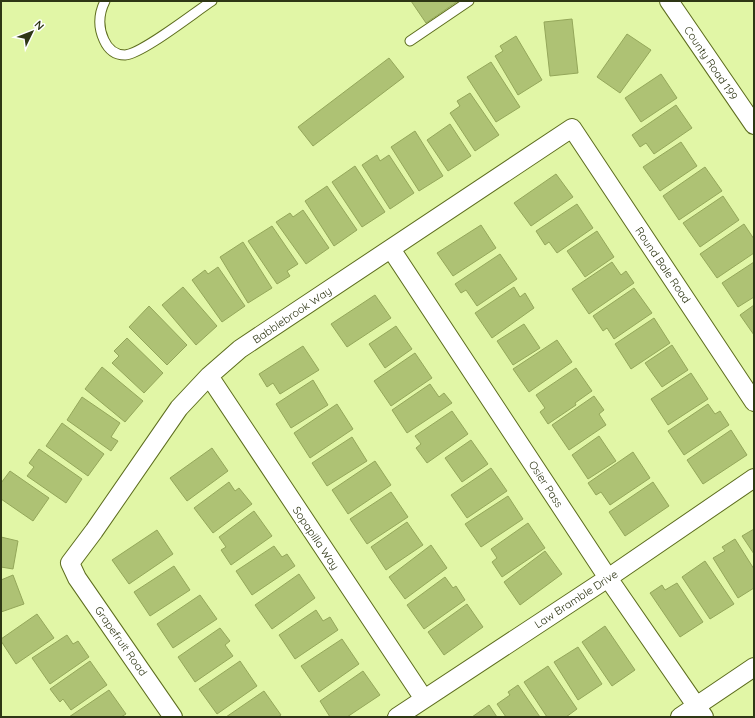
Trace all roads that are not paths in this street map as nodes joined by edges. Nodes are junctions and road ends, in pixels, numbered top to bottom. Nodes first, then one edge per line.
1 (105, 1) edge
2 (212, 1) edge
3 (469, 1) edge
4 (669, 1) edge
5 (410, 41) dead end
6 (754, 125) edge
7 (572, 128) joint
8 (390, 249) junction
9 (209, 376) junction
10 (754, 402) edge
11 (754, 478) edge
12 (70, 563) joint
13 (608, 578) junction
14 (754, 667) edge
15 (424, 699) junction
16 (700, 712) edge
17 (173, 717) edge
18 (397, 717) edge
19 (680, 717) edge

1 - 2 lane
3 - 5 lane
4 - 6 street, County Road 199
7 - 8 street, Babblebrook Way
7 - 10 street, Round Bale Road
8 - 9 street, Babblebrook Way
8 - 13 street, Osier Pass
9 - 12 street, Babblebrook Way
9 - 15 street, Sopapilla Way
11 - 13 street, Law Bramble Drive
12 - 17 street, Grapefruit Road
13 - 15 street, Law Bramble Drive
13 - 16 street, Osier Pass
14 - 16 street
15 - 18 street, Law Bramble Drive
16 - 19 street

